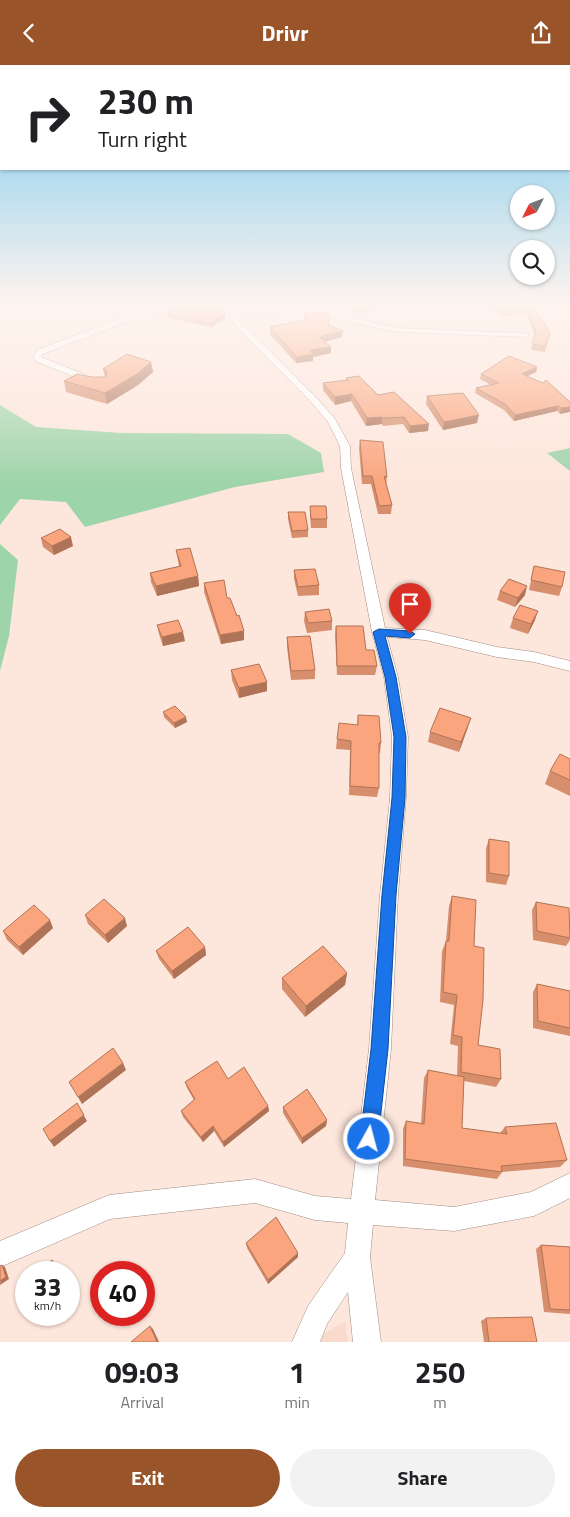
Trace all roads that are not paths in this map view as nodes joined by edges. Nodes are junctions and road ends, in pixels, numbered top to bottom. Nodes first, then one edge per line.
1 (54, 366) edge
2 (280, 366) edge
3 (104, 385) edge
4 (379, 632) junction
5 (570, 667) edge
6 (570, 1185) edge
7 (360, 1211) junction
8 (0, 1253) edge
9 (357, 1257) junction
10 (306, 1342) edge
11 (367, 1342) edge

1 - 3 street
2 - 4 street
4 - 5 street
4 - 7 street
6 - 7 street
7 - 8 street
7 - 9 street
9 - 10 street
9 - 11 street

